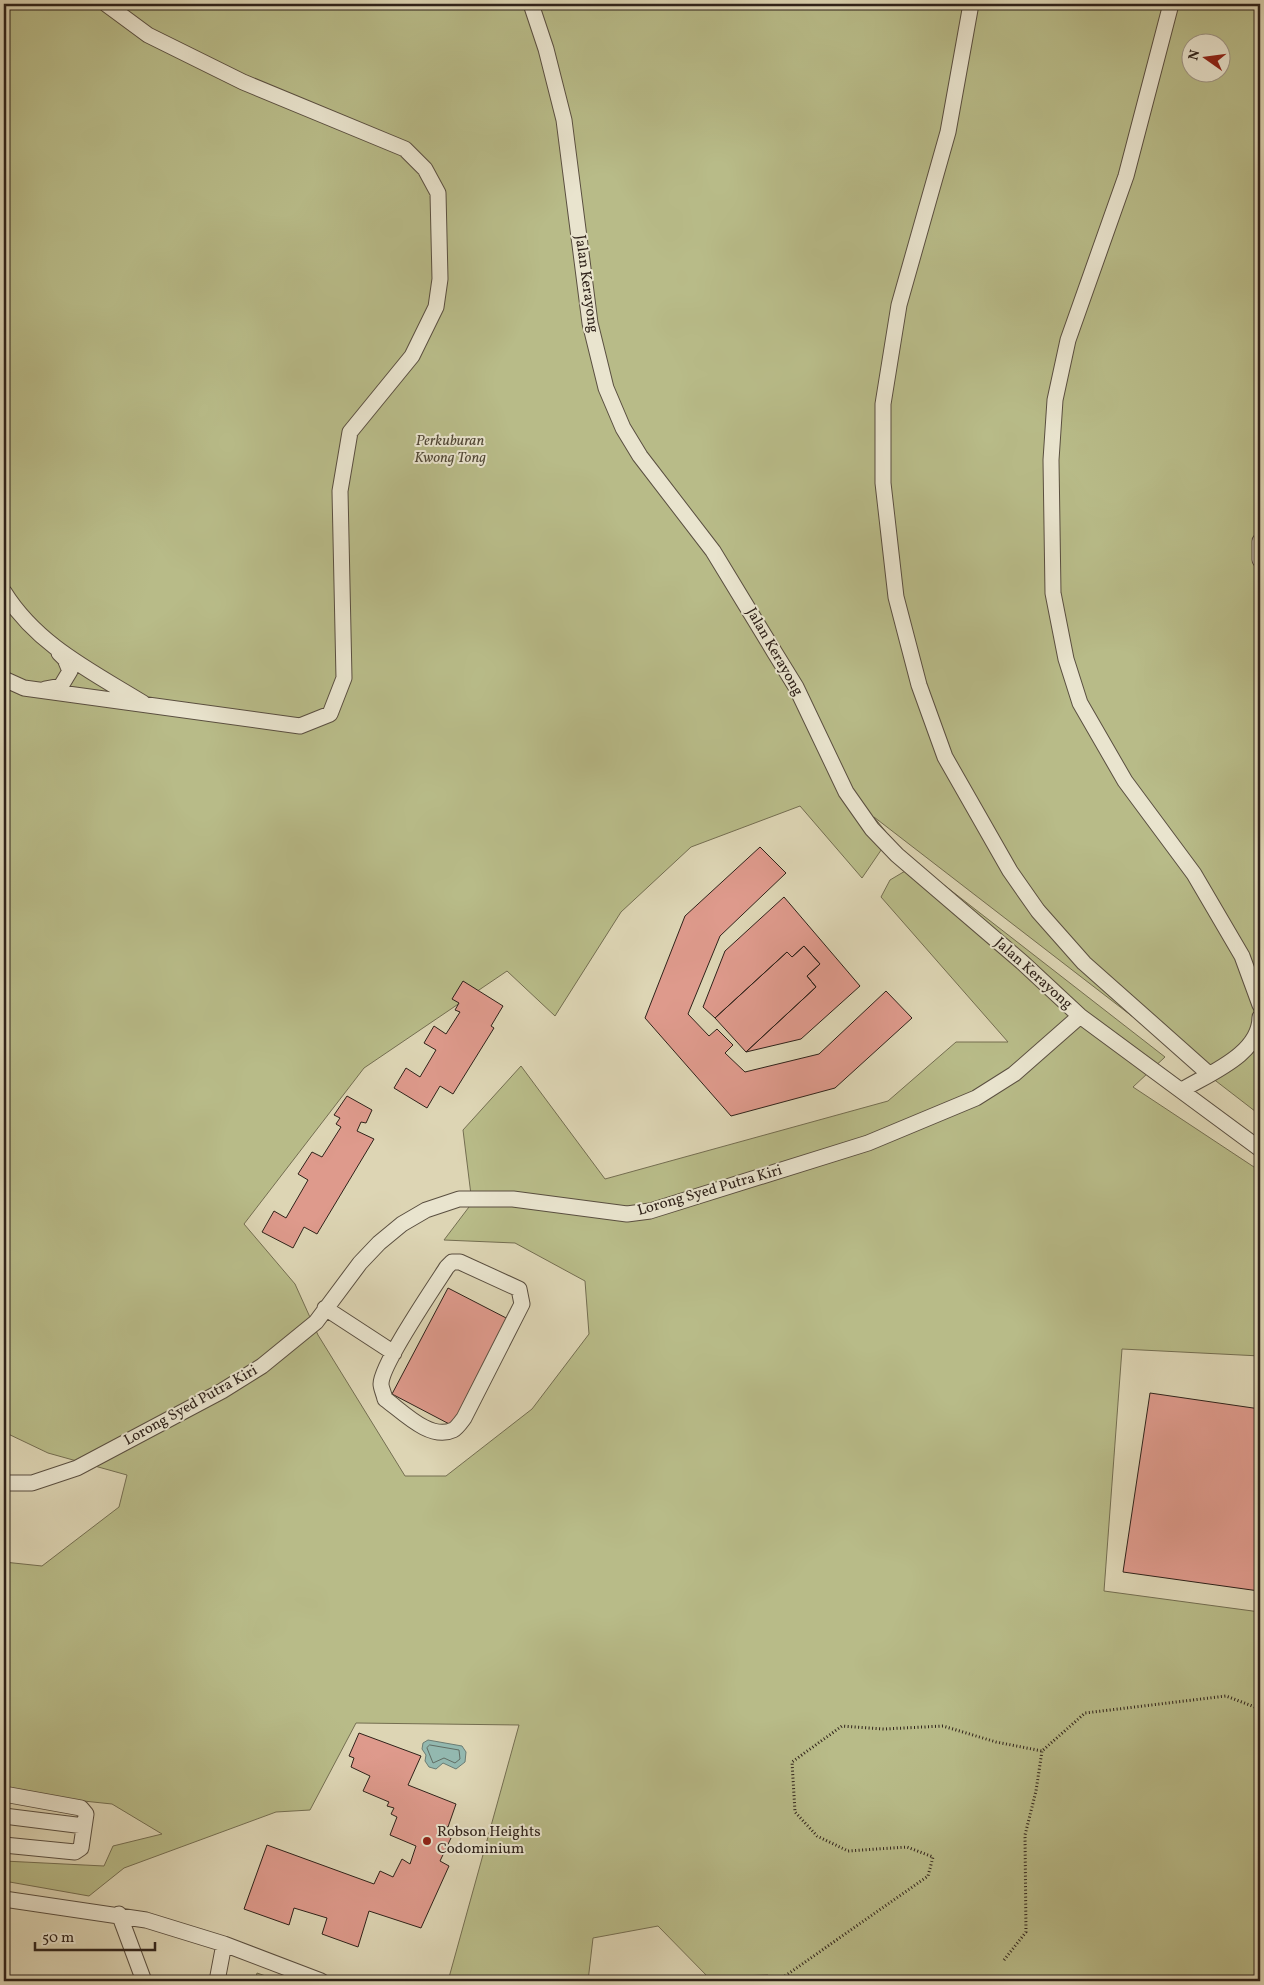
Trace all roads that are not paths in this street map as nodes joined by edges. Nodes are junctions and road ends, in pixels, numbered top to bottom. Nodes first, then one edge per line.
1 (106, 4) edge
2 (531, 4) edge
3 (971, 4) edge
4 (1171, 4) edge
5 (1260, 540) edge
6 (1260, 560) edge
7 (4, 592) edge
8 (52, 647) junction
9 (4, 679) edge
10 (24, 688) junction
11 (148, 706) junction
12 (1260, 1005) edge
13 (1080, 1016) junction
14 (1260, 1017) edge
15 (1209, 1074) junction
16 (1182, 1090) junction
17 (1260, 1148) edge
18 (325, 1308) junction
19 (394, 1353) junction
20 (4, 1483) edge
21 (4, 1794) edge
22 (4, 1816) edge
23 (84, 1826) junction
24 (4, 1845) edge
25 (4, 1899) edge
26 (118, 1914) junction
27 (224, 1944) junction
28 (144, 1981) edge
29 (217, 1981) edge
30 (321, 1981) edge

1 - 11 street
2 - 13 street, Jalan Kerayong
3 - 15 street
4 - 12 street
5 - 6 street
7 - 8 street
8 - 10 street
8 - 11 street
9 - 10 street
10 - 11 street
13 - 16 street, Jalan Kerayong
13 - 18 street, Lorong Syed Putra Kiri
14 - 15 street
15 - 16 street
16 - 17 street, Jalan Kerayong
18 - 19 street
18 - 20 street, Lorong Syed Putra Kiri
19 - 19 street
21 - 23 street
22 - 23 street
23 - 24 street
25 - 26 street
26 - 27 street
26 - 28 street
27 - 29 street
27 - 30 street

